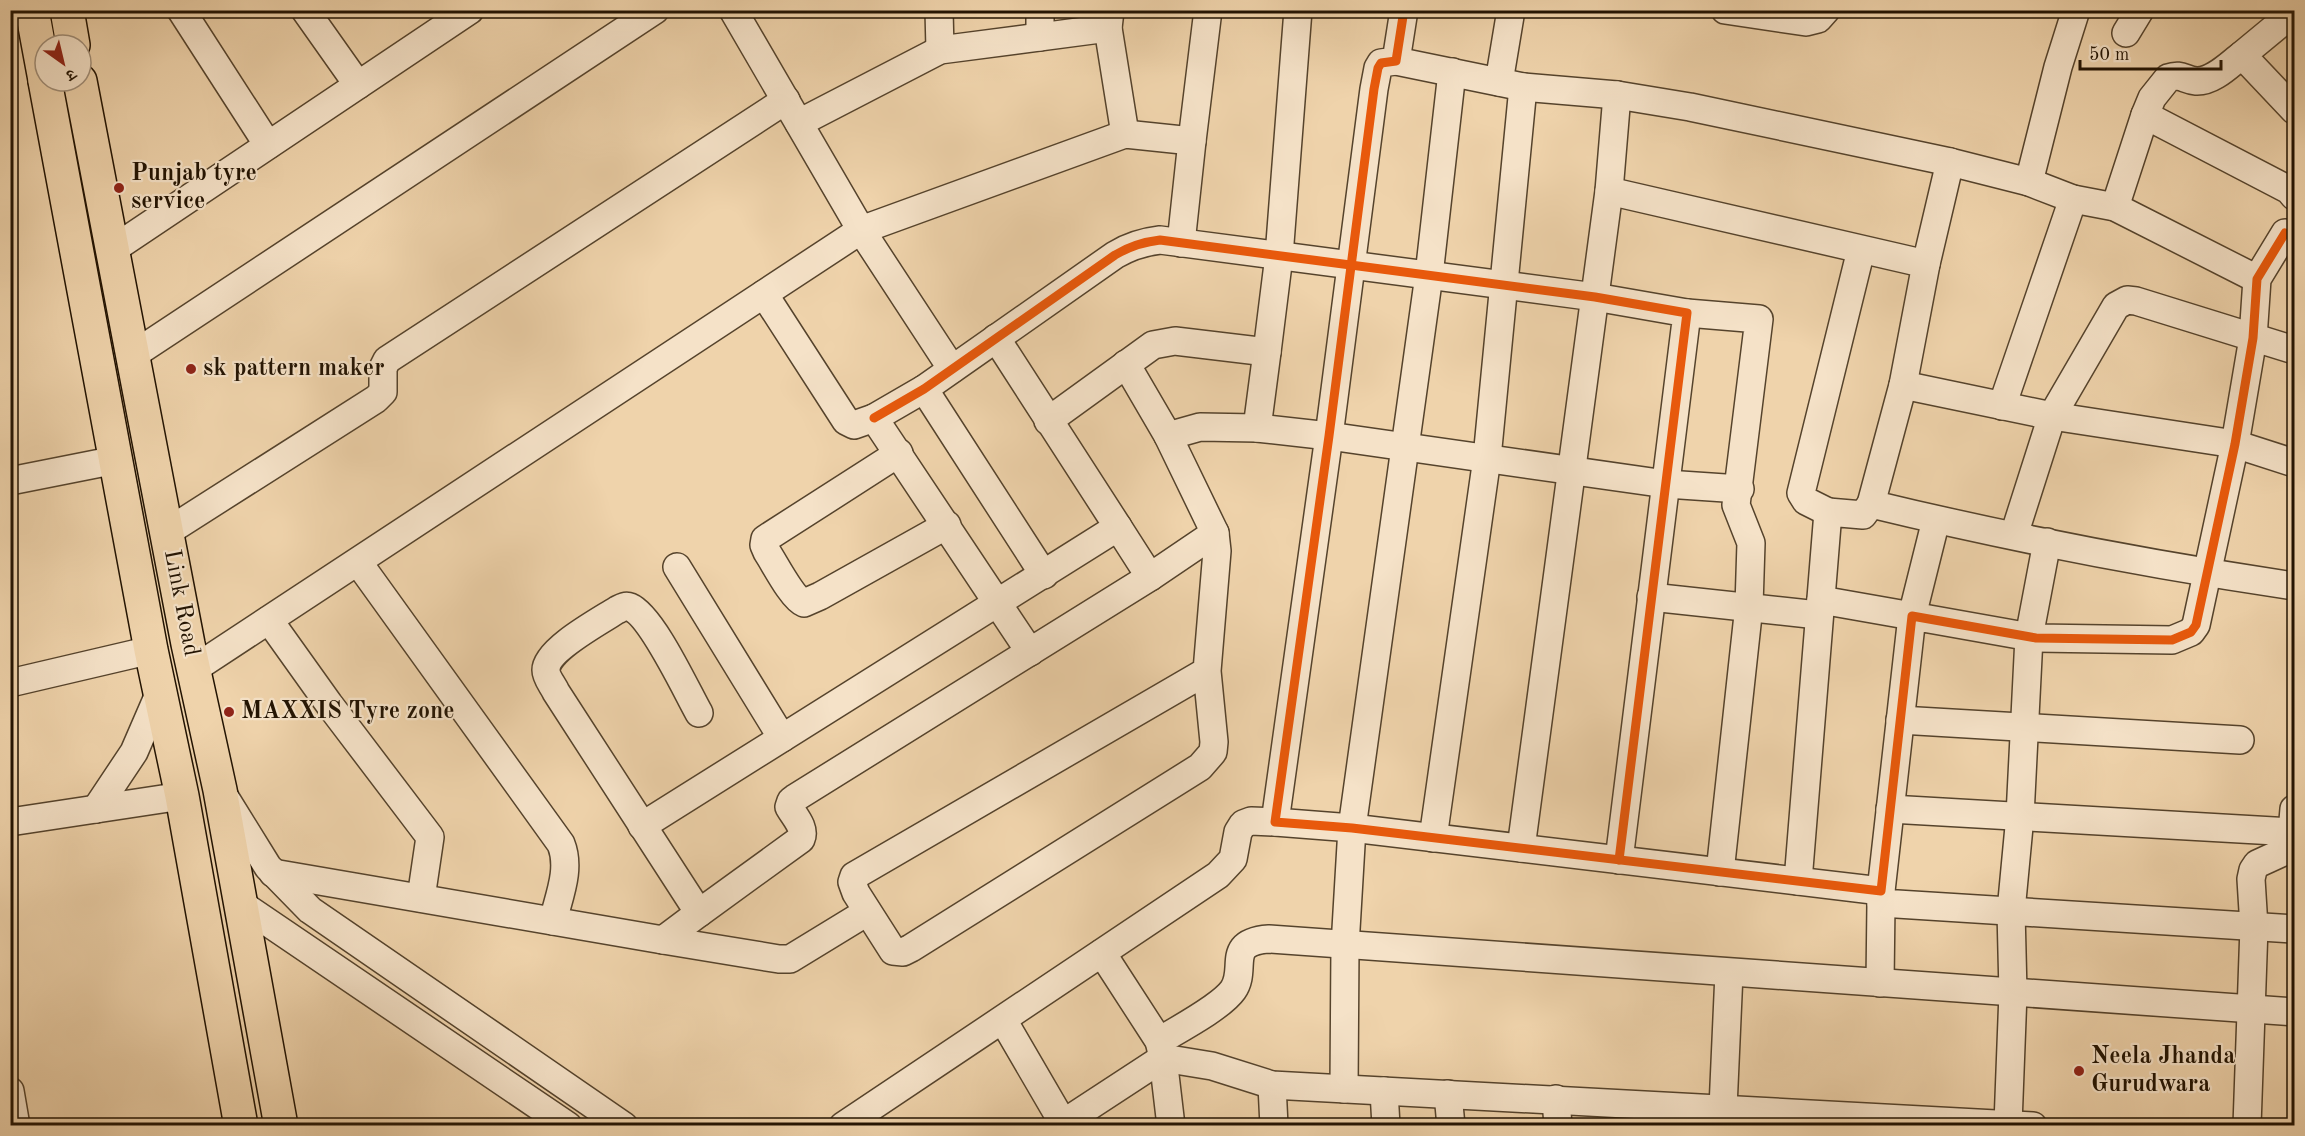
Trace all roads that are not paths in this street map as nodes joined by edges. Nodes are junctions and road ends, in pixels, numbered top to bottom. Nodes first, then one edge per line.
1 (32, 10) edge
2 (67, 10) edge
3 (182, 10) edge
4 (305, 10) edge
5 (470, 10) edge
6 (655, 10) edge
7 (733, 10) edge
8 (939, 10) edge
9 (1208, 10) edge
10 (1298, 10) edge
11 (1404, 10) edge
12 (1511, 10) edge
13 (1725, 10) edge
14 (1826, 10) edge
15 (2076, 10) edge
16 (2295, 12) edge
17 (1109, 19) edge
18 (435, 20) edge
19 (1040, 24) edge
20 (36, 33) edge
21 (71, 33) edge
22 (940, 50) junction
23 (2242, 55) junction
24 (1396, 61) junction
25 (1452, 72) junction
26 (1511, 84) junction
27 (358, 85) junction
28 (47, 93) edge
29 (82, 93) edge
30 (1617, 95) junction
31 (2295, 110) edge
32 (792, 111) junction
33 (2145, 114) junction
34 (1125, 134) junction
35 (1192, 141) junction
36 (268, 145) junction
37 (1950, 162) junction
38 (2029, 182) junction
39 (1610, 191) junction
40 (2295, 196) edge
41 (2073, 199) junction
42 (2115, 207) junction
43 (2295, 208) edge
44 (861, 230) junction
45 (2290, 235) edge
46 (1181, 243) junction
47 (112, 250) junction
48 (1861, 250) junction
49 (1280, 256) junction
50 (1926, 264) junction
51 (1350, 265) junction
52 (1429, 275) junction
53 (2257, 279) junction
54 (1503, 285) junction
55 (764, 294) junction
56 (1595, 297) junction
57 (1687, 313) junction
58 (996, 338) junction
59 (2253, 338) junction
60 (2295, 350) edge
61 (1267, 352) junction
62 (133, 355) junction
63 (1126, 364) junction
64 (952, 369) junction
65 (1903, 385) junction
66 (924, 389) junction
67 (2002, 406) junction
68 (2052, 416) junction
69 (874, 418) junction
70 (1048, 421) junction
71 (1257, 428) junction
72 (1168, 436) junction
73 (1329, 436) junction
74 (2235, 444) junction
75 (1405, 448) junction
76 (898, 453) junction
77 (1487, 458) junction
78 (116, 460) junction
79 (2295, 463) edge
80 (1572, 469) junction
81 (10, 481) edge
82 (1666, 484) junction
83 (1740, 489) junction
84 (1871, 504) junction
85 (1828, 512) junction
86 (1936, 520) junction
87 (947, 525) junction
88 (1118, 527) junction
89 (167, 532) junction
90 (1215, 533) junction
91 (2014, 535) junction
92 (2047, 542) junction
93 (358, 562) junction
94 (677, 567) dead end
95 (2208, 573) junction
96 (1044, 575) junction
97 (1150, 577) junction
98 (2295, 586) edge
99 (1651, 597) junction
100 (998, 603) junction
101 (1749, 606) junction
102 (1820, 607) junction
103 (1912, 616) junction
104 (269, 620) junction
105 (2029, 637) junction
106 (151, 650) junction
107 (1030, 652) junction
108 (194, 669) junction
109 (1207, 671) junction
110 (10, 683) edge
111 (160, 692) junction
112 (699, 713) dead end
113 (1900, 720) junction
114 (2024, 728) junction
115 (782, 738) junction
116 (2240, 740) dead end
117 (220, 790) junction
118 (182, 796) junction
119 (96, 809) junction
120 (1890, 809) junction
121 (2020, 816) junction
122 (2293, 820) edge
123 (10, 822) edge
124 (1275, 822) junction
125 (642, 826) junction
126 (1352, 828) junction
127 (1433, 837) junction
128 (1521, 848) junction
129 (1619, 860) junction
130 (1720, 872) junction
131 (273, 873) junction
132 (1798, 881) junction
133 (1881, 897) junction
134 (421, 898) junction
135 (241, 904) junction
136 (2012, 911) junction
137 (867, 912) junction
138 (699, 913) junction
139 (553, 921) junction
140 (2254, 927) junction
141 (2295, 929) edge
142 (663, 940) junction
143 (1345, 946) junction
144 (1102, 953) junction
145 (1729, 973) junction
146 (1880, 983) junction
147 (2013, 993) junction
148 (2250, 1009) junction
149 (2295, 1012) edge
150 (1003, 1020) junction
151 (1161, 1049) junction
152 (1272, 1085) junction
153 (1344, 1089) junction
154 (1384, 1090) junction
155 (10, 1091) edge
156 (1448, 1094) junction
157 (1723, 1108) junction
158 (1557, 1112) edge
159 (1680, 1115) edge
160 (1075, 1121) edge
161 (1907, 1122) edge
162 (16, 1125) edge
163 (241, 1125) edge
164 (281, 1125) edge
165 (568, 1125) edge
166 (624, 1125) edge
167 (843, 1125) edge
168 (1171, 1125) edge
169 (1274, 1125) edge
170 (1386, 1125) edge
171 (1451, 1125) edge
172 (2020, 1125) edge
173 (2247, 1125) edge

1 - 20 main road, Link Road
2 - 21 main road
3 - 36 street
4 - 27 street
5 - 18 street
6 - 62 street
7 - 32 street
8 - 22 street
9 - 35 street
10 - 49 street
11 - 24 street
12 - 26 street
13 - 14 street
15 - 38 street
16 - 23 street
17 - 19 street
17 - 34 street
18 - 27 street
19 - 22 street
22 - 32 street
23 - 31 street
23 - 33 street
24 - 25 street
24 - 51 street
25 - 26 street
25 - 52 street
26 - 30 street
26 - 54 street
27 - 36 street
28 - 78 main road, Link Road
29 - 47 main road, Link Road
30 - 37 street
30 - 39 street
32 - 44 street
32 - 89 street
33 - 40 street
33 - 42 street
34 - 35 street
34 - 44 street
35 - 46 street
36 - 47 street
37 - 38 street
37 - 50 street
38 - 41 street
39 - 48 street
39 - 56 street
41 - 42 street
41 - 67 street
42 - 53 street
43 - 45 street
44 - 55 street
44 - 64 street
45 - 53 street
46 - 49 street
46 - 58 street
47 - 62 main road, Link Road
48 - 50 street
48 - 85 street
49 - 51 street
49 - 61 street
50 - 65 street
51 - 52 street
51 - 73 street
52 - 54 street
52 - 75 street
53 - 59 street
54 - 56 street
54 - 77 street
55 - 69 street
55 - 93 street
56 - 57 street
56 - 80 street
57 - 82 street
57 - 83 street
58 - 64 street
58 - 70 street
59 - 60 street
59 - 68 street
59 - 74 street
61 - 63 street
61 - 71 street
62 - 89 main road, Link Road
63 - 70 street
63 - 72 street
64 - 66 street
65 - 67 street
65 - 84 street
66 - 69 street
66 - 96 street
67 - 68 street
68 - 74 street
68 - 91 street
69 - 76 street
70 - 88 street
71 - 72 street
71 - 73 street
72 - 90 street
73 - 75 street
73 - 124 street
74 - 79 street
74 - 95 street
75 - 77 street
75 - 126 street
76 - 87 street
76 - 87 street
77 - 80 street
77 - 127 street
78 - 81 street
78 - 106 main road, Link Road
80 - 82 street
80 - 128 street
82 - 83 street
82 - 99 street
83 - 101 street
84 - 85 street
84 - 86 street
85 - 102 street
86 - 91 street
86 - 103 street
87 - 100 street
88 - 96 street
88 - 97 street
89 - 108 main road, Link Road
90 - 97 street
90 - 109 street
91 - 92 street
92 - 95 street
92 - 105 street
93 - 104 street
93 - 139 street
94 - 115 street
95 - 98 street
95 - 105 street
96 - 100 street
97 - 107 street
99 - 101 street
99 - 129 street
100 - 107 street
100 - 115 street
101 - 102 street
101 - 130 street
102 - 103 street
102 - 132 street
103 - 105 street
103 - 113 street
104 - 108 street
104 - 134 street
105 - 114 street
106 - 110 street
106 - 111 main road, Link Road
107 - 138 street
108 - 117 main road, Link Road
109 - 137 street
109 - 137 street
111 - 118 main road, Link Road
111 - 119 street
112 - 125 street
113 - 114 street
113 - 120 street
114 - 116 street
114 - 121 street
115 - 125 street
117 - 131 street
117 - 135 main road, Link Road
118 - 119 street
118 - 163 main road, Link Road
119 - 123 street
120 - 121 street
120 - 133 street
121 - 122 street
121 - 136 street
122 - 140 street
124 - 126 street
124 - 144 street
125 - 138 street
126 - 127 street
126 - 143 street
127 - 128 street
128 - 129 street
129 - 130 street
130 - 132 street
131 - 134 street
131 - 166 street
132 - 133 street
133 - 136 street
133 - 146 street
134 - 139 street
135 - 164 main road, Link Road
135 - 165 street
136 - 140 street
136 - 147 street
137 - 142 street
138 - 142 street
139 - 142 street
140 - 141 street
140 - 148 street
143 - 145 street
143 - 151 street
143 - 153 street
144 - 150 street
144 - 151 street
145 - 146 street
145 - 157 street
146 - 147 street
147 - 148 street
147 - 172 street
148 - 149 street
148 - 173 street
150 - 160 street
150 - 167 street
151 - 152 street
151 - 160 street
151 - 168 street
152 - 153 street
152 - 169 street
153 - 154 street
154 - 156 street
154 - 170 street
155 - 162 street
156 - 158 street
156 - 171 street
157 - 159 street
157 - 161 street
158 - 159 street
161 - 172 street

